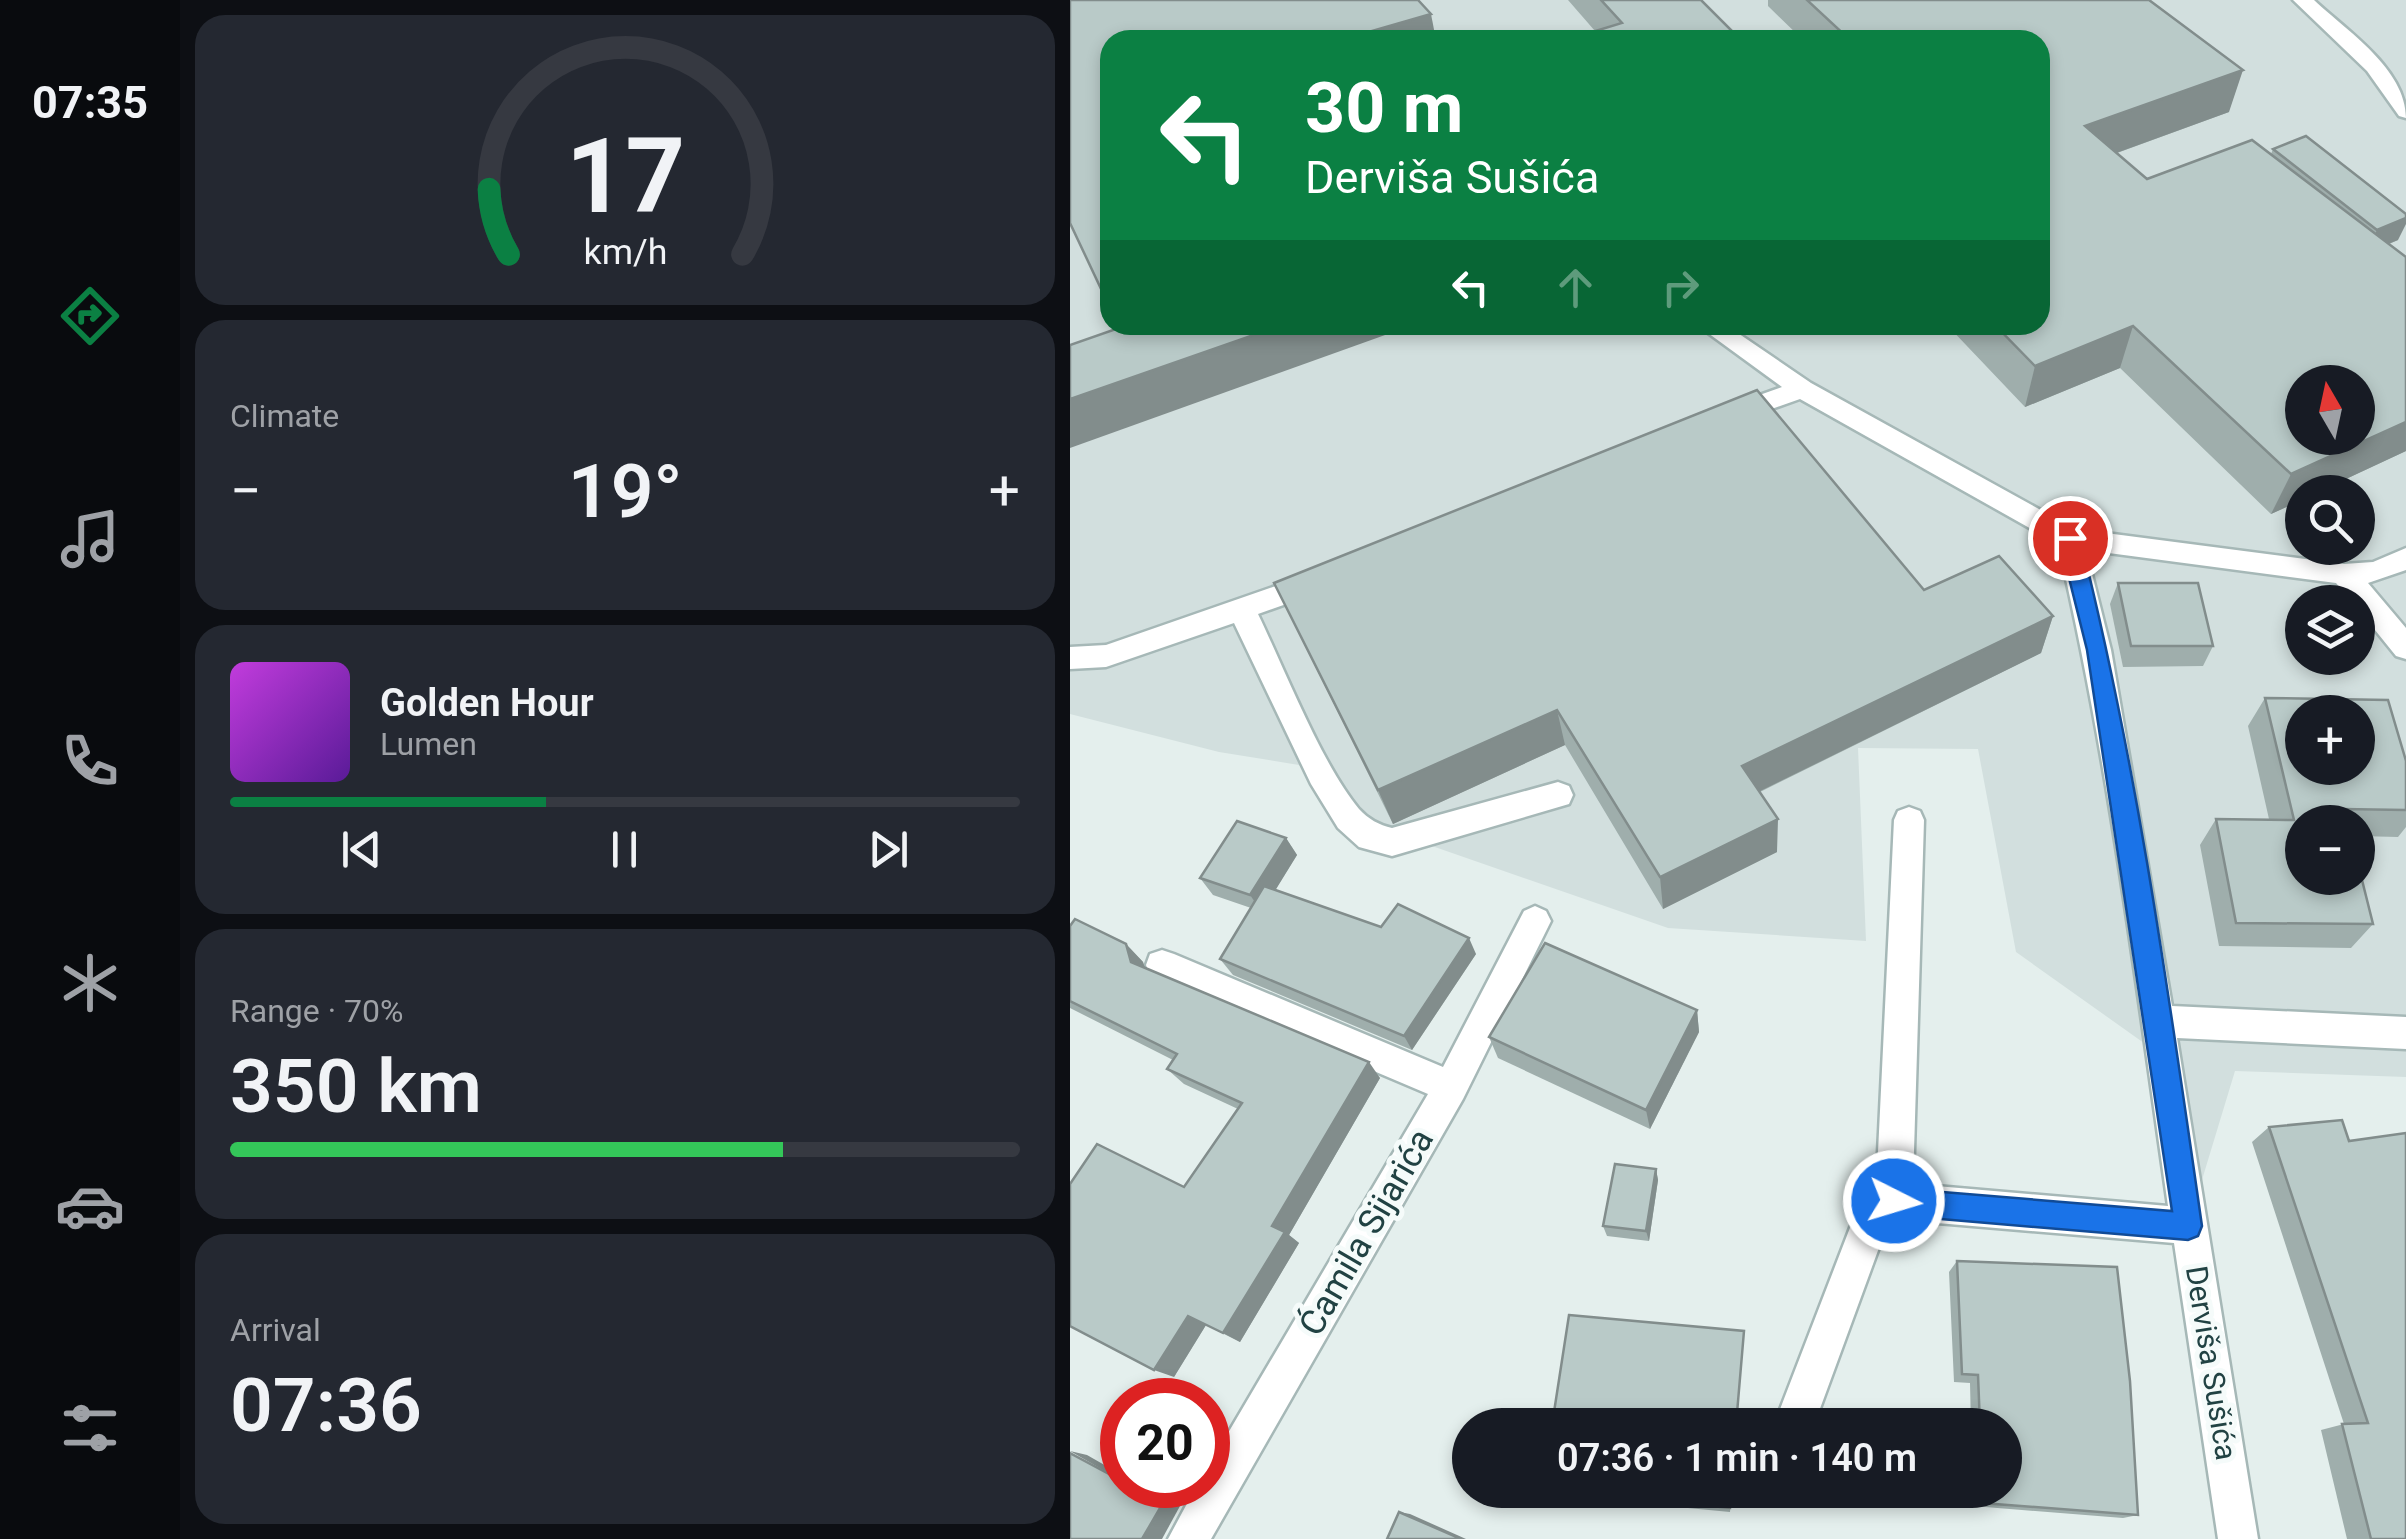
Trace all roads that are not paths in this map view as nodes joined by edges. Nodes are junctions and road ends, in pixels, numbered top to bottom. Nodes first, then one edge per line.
1 (2303, 0) edge
2 (2406, 112) edge
3 (1724, 335) edge
4 (1802, 389) junction
5 (1696, 428) edge
6 (2070, 538) junction
7 (2406, 558) edge
8 (1343, 572) edge
9 (2344, 574) junction
10 (1242, 612) junction
11 (2406, 648) edge
12 (1070, 658) edge
13 (1558, 796) dead end
14 (1909, 820) dead end
15 (1535, 921) dead end
16 (1162, 966) dead end
17 (2158, 1021) junction
18 (2406, 1034) edge
19 (1451, 1087) junction
20 (1894, 1201) junction
21 (2188, 1226) junction
22 (1800, 1408) edge
23 (1188, 1539) edge
24 (2238, 1539) edge

1 - 2 street
3 - 4 street
4 - 5 street
4 - 6 street
6 - 9 street
6 - 17 street, Derviša Sušića
7 - 9 street
8 - 10 street
9 - 11 street
10 - 12 street
10 - 13 street
14 - 20 street
15 - 19 street, Ćamila Sijarića
16 - 19 street
17 - 18 street
17 - 21 street, Derviša Sušića
19 - 23 street, Ćamila Sijarića
20 - 21 street
20 - 22 street
21 - 24 street, Derviša Sušića

